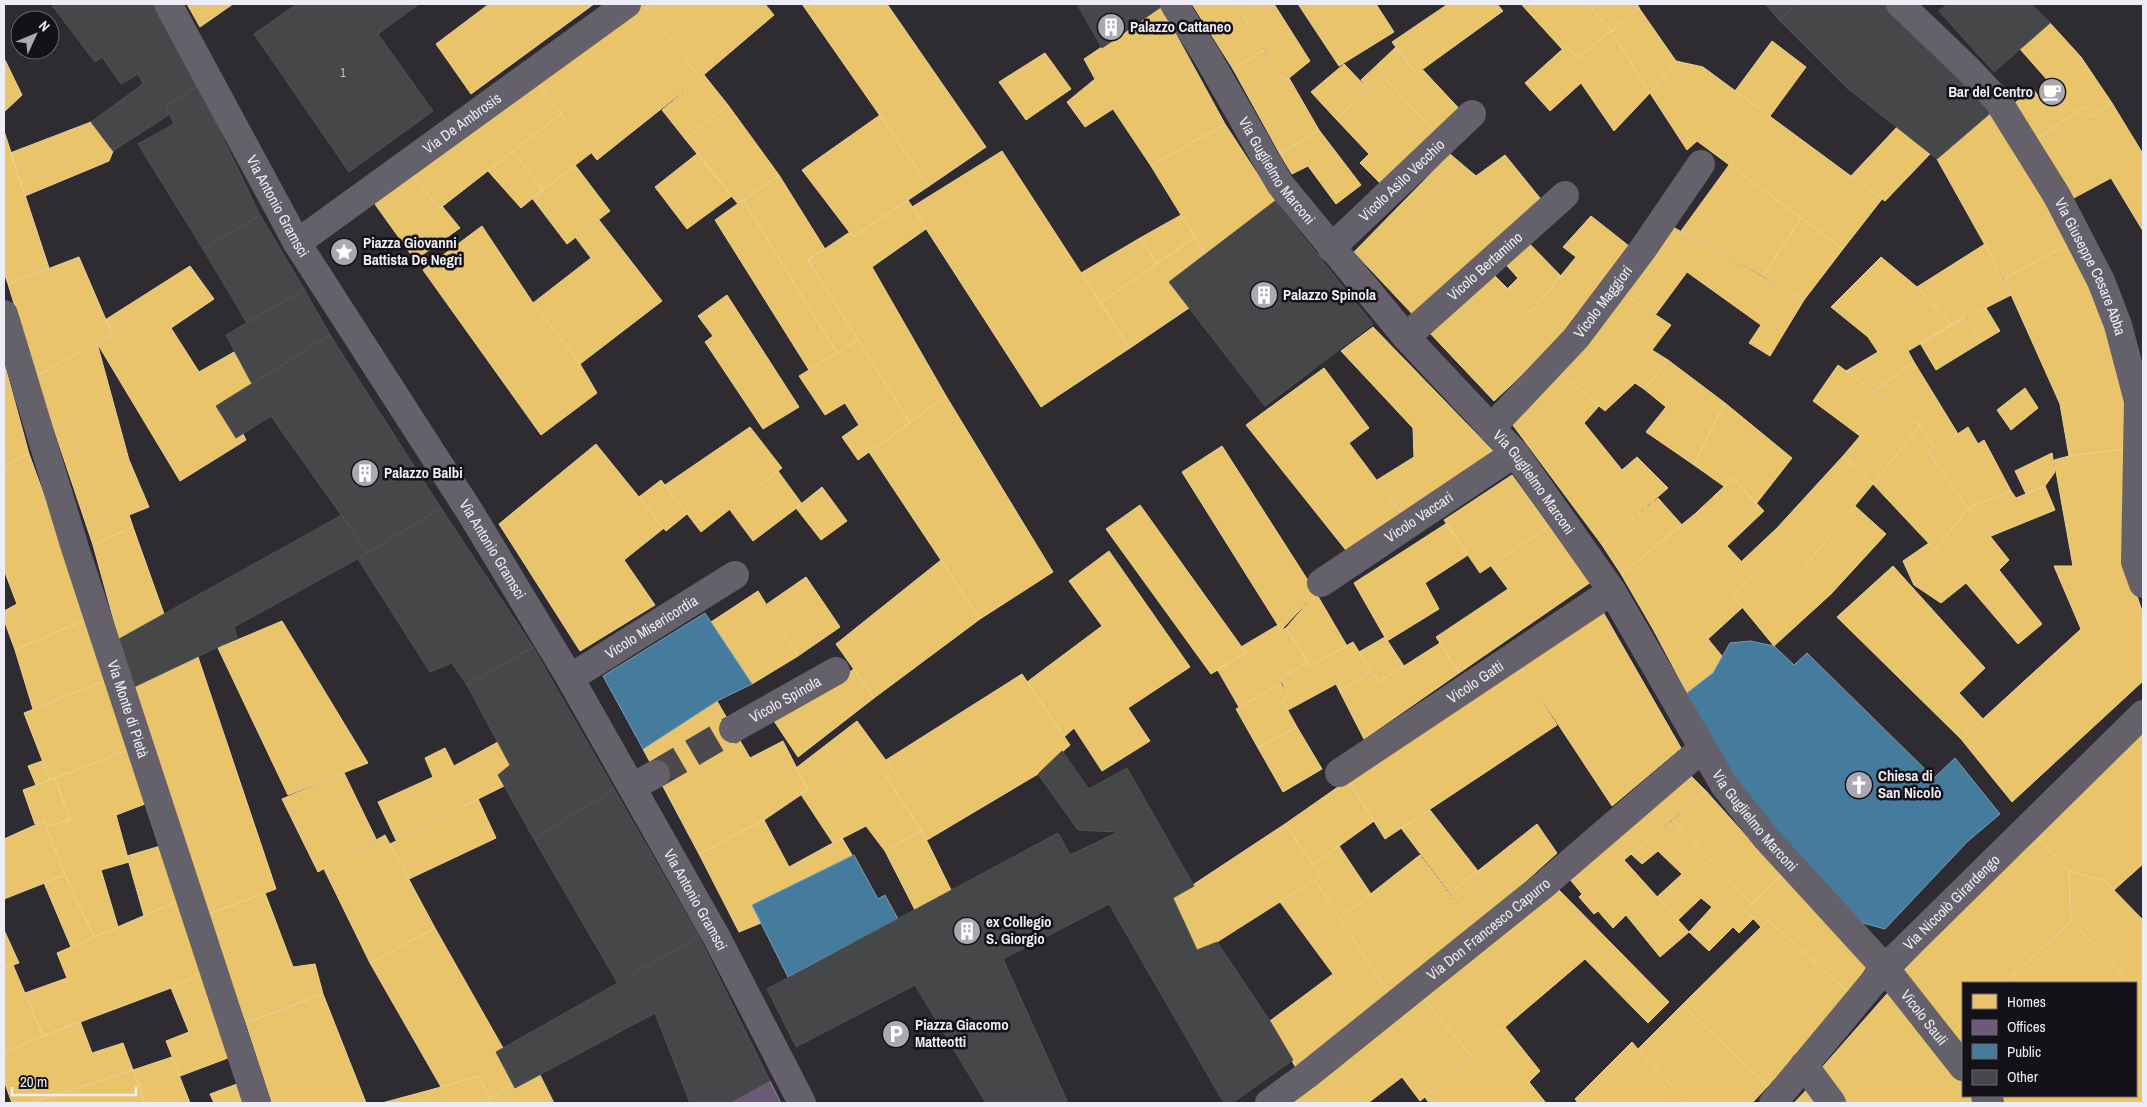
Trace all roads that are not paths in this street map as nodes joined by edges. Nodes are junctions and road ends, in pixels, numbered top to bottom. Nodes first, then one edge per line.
1 (168, 4) edge
2 (627, 4) edge
3 (1174, 4) edge
4 (1900, 4) edge
5 (1472, 114) dead end
6 (1701, 164) dead end
7 (1565, 195) dead end
8 (297, 244) junction
9 (1331, 248) junction
10 (4, 314) edge
11 (1406, 337) junction
12 (1491, 428) junction
13 (1515, 453) junction
14 (735, 576) dead end
15 (1321, 583) dead end
16 (2143, 584) edge
17 (1612, 591) junction
18 (836, 671) dead end
19 (570, 678) junction
20 (2143, 714) edge
21 (733, 729) tunnel mouth
22 (1703, 748) junction
23 (656, 774) tunnel mouth
24 (1339, 774) dead end
25 (632, 787) junction
26 (1886, 968) junction
27 (1804, 1065) junction
28 (1962, 1066) edge
29 (257, 1103) edge
30 (802, 1103) edge
31 (1269, 1103) edge
32 (1773, 1103) edge
33 (1832, 1103) edge

1 - 8 street, Via Antonio Gramsci
2 - 8 street, Via De Ambrosis
3 - 9 street, Via Guglielmo Marconi
4 - 16 street, Via Giuseppe Cesare Abba
5 - 9 street, Vicolo Asilo Vecchio
6 - 12 street, Vicolo Maggiori
7 - 11 street, Vicolo Bertamino
8 - 19 street, Via Antonio Gramsci
9 - 11 street, Via Guglielmo Marconi
10 - 29 street, Via Monte di Pietà
11 - 12 street, Via Guglielmo Marconi
12 - 13 street, Via Guglielmo Marconi
13 - 15 street, Vicolo Vaccari
13 - 17 street, Via Guglielmo Marconi
14 - 19 street, Vicolo Misericordia
17 - 22 street, Via Guglielmo Marconi
17 - 24 street, Vicolo Gatti
18 - 21 street, Vicolo Spinola
19 - 25 street, Via Antonio Gramsci
20 - 26 street, Via Niccolò Girardengo
22 - 26 street, Via Guglielmo Marconi
22 - 31 street, Via Don Francesco Capurro
23 - 25 street
25 - 30 street, Via Antonio Gramsci
26 - 27 street, Via Niccolò Girardengo
26 - 28 street, Vicolo Sauli
27 - 32 street, Via Niccolò Girardengo
27 - 33 street

